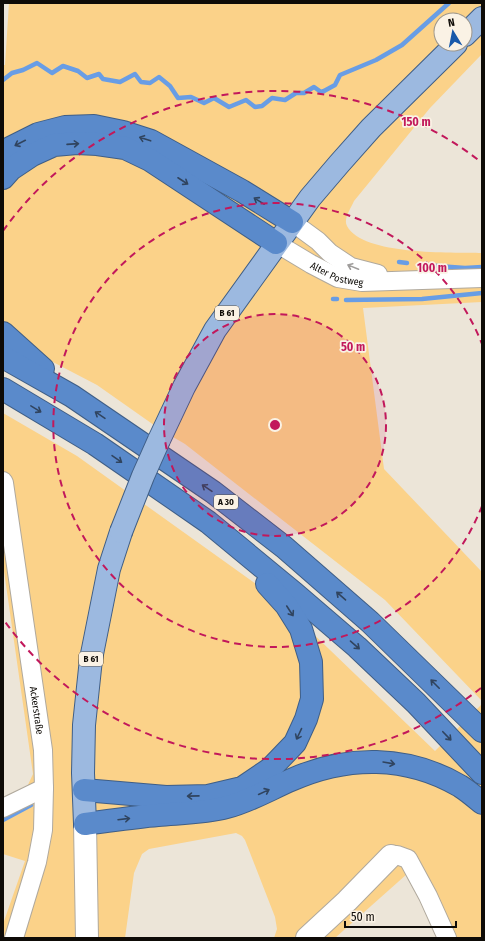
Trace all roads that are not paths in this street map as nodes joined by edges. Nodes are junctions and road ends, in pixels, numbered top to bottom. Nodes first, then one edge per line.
1 (482, 18) edge
2 (473, 27) edge
3 (448, 52) edge
4 (3, 154) edge
5 (3, 178) edge
6 (292, 222) junction
7 (276, 243) junction
8 (482, 278) edge
9 (404, 281) junction
10 (3, 333) edge
11 (3, 357) edge
12 (3, 390) edge
13 (72, 396) junction
14 (3, 480) edge
15 (228, 539) junction
16 (482, 731) edge
17 (482, 773) edge
18 (44, 788) junction
19 (84, 790) junction
20 (482, 803) edge
21 (3, 808) edge
22 (85, 824) junction
23 (391, 856) joint
24 (14, 938) edge
25 (87, 938) edge
26 (307, 938) edge
27 (447, 938) edge

1 - 2 main road
3 - 6 main road, B 61
6 -> 4 highway
5 -> 7 highway
6 - 7 main road, B 61
9 -> 6 street, Alter Postweg
7 - 9 street, Alter Postweg
7 - 19 main road, B 61, bridge
8 - 9 street, Alter Postweg
10 - 13 highway
11 - 13 highway, A 30
12 -> 15 highway, A 30
16 -> 13 highway, A 30
14 - 18 street, Ackerstraße
15 -> 17 highway, A 30
15 -> 19 highway
18 - 21 street
18 - 24 street, Ackerstraße
19 - 22 main road, B 61
22 -> 20 highway
22 - 25 street
23 - 26 street
23 - 27 street

